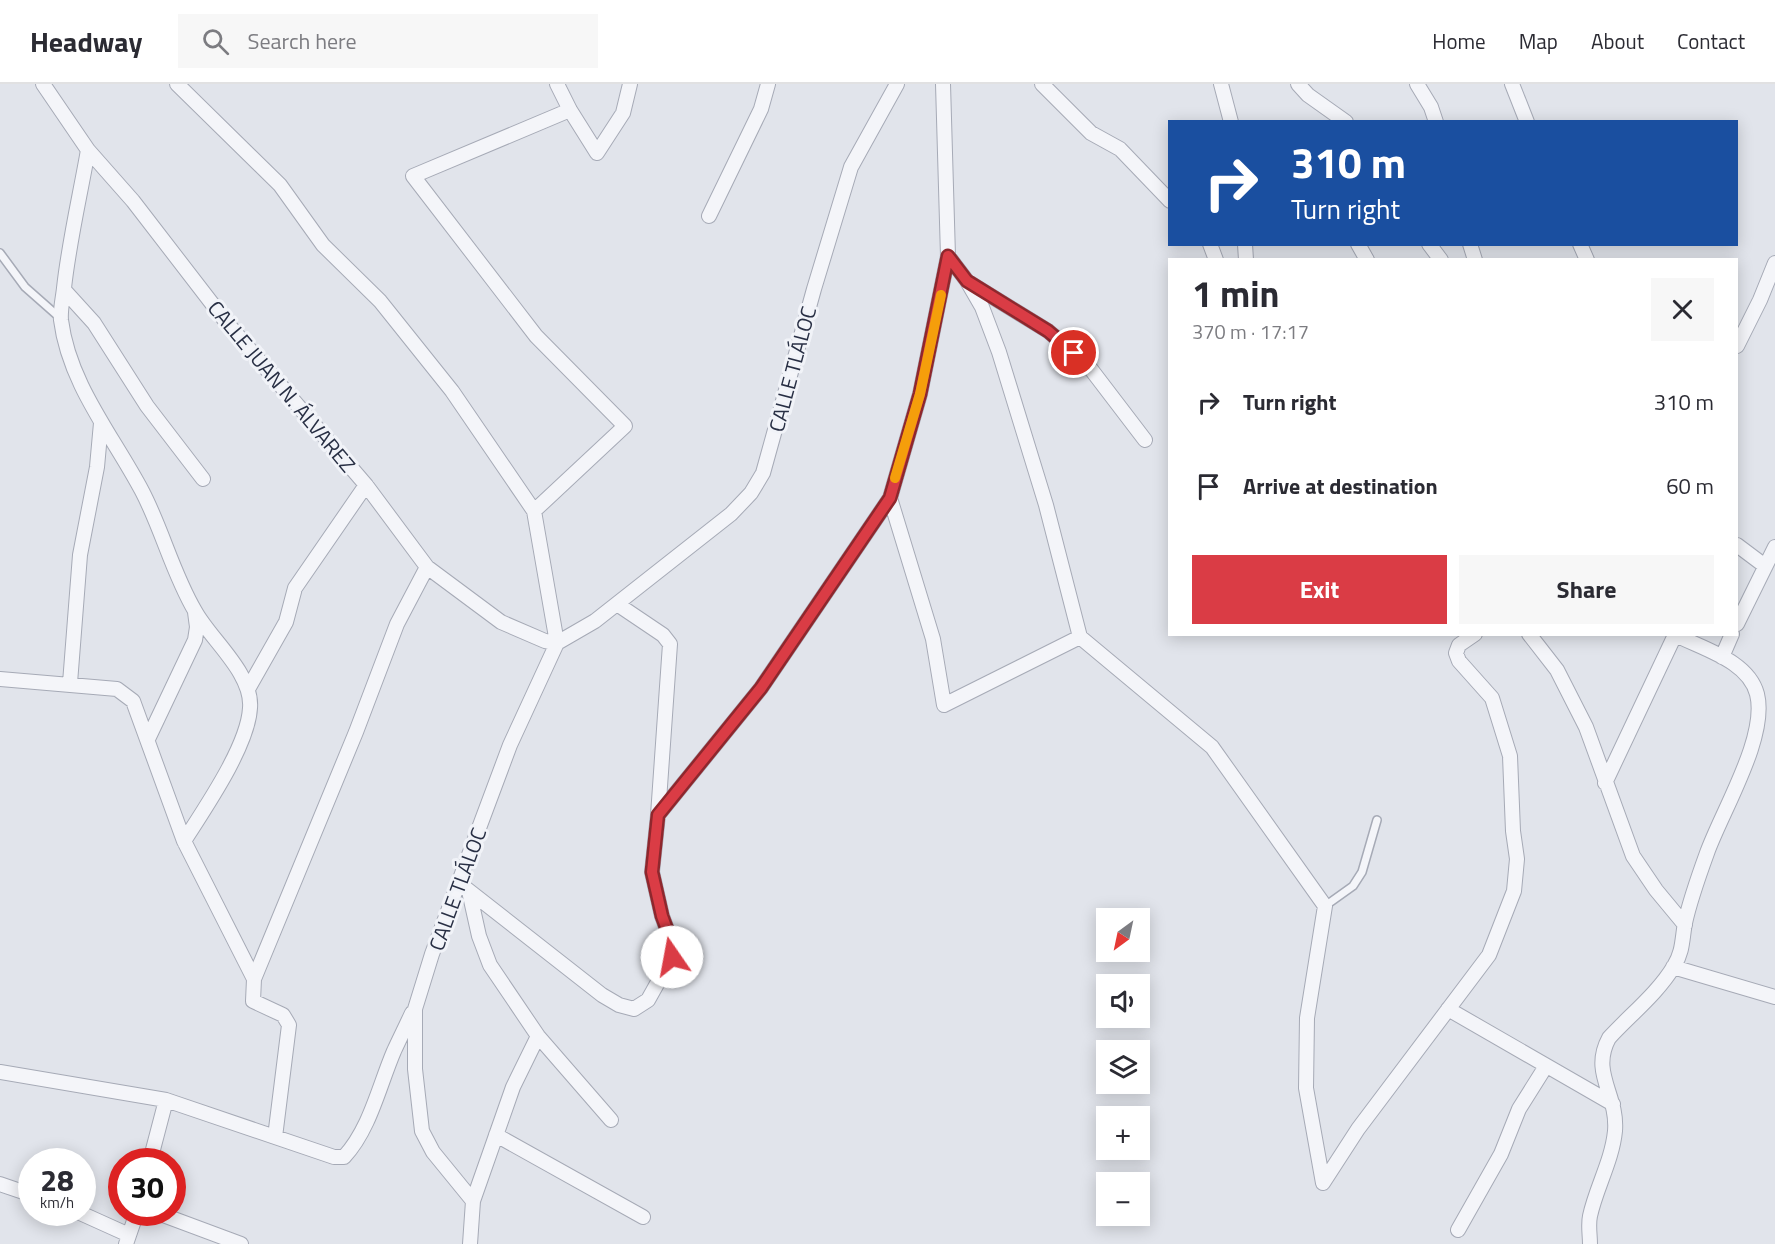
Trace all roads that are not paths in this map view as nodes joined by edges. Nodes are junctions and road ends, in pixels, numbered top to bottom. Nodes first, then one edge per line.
1 (43, 84) edge
2 (177, 84) edge
3 (557, 84) edge
4 (630, 84) edge
5 (768, 84) edge
6 (897, 84) edge
7 (943, 84) edge
8 (1042, 84) edge
9 (1221, 84) edge
10 (1298, 84) edge
11 (1417, 84) edge
12 (1512, 84) edge
13 (570, 110) junction
14 (1230, 120) edge
15 (1343, 120) edge
16 (1435, 120) edge
17 (1526, 120) edge
18 (88, 150) junction
19 (1168, 199) edge
20 (709, 216) dead end
21 (0, 253) edge
22 (948, 256) junction
23 (1775, 263) edge
24 (967, 281) junction
25 (64, 290) junction
26 (61, 319) junction
27 (1738, 344) edge
28 (101, 423) junction
29 (1145, 440) dead end
30 (203, 479) dead end
31 (366, 485) junction
32 (890, 498) junction
33 (534, 511) junction
34 (1738, 546) edge
35 (1775, 547) edge
36 (1765, 566) junction
37 (427, 567) junction
38 (617, 604) junction
39 (195, 612) junction
40 (1738, 622) edge
41 (1472, 636) edge
42 (1532, 636) edge
43 (1675, 636) edge
44 (1677, 636) edge
45 (1731, 636) edge
46 (1080, 637) junction
47 (557, 643) junction
48 (1722, 657) junction
49 (0, 679) edge
50 (70, 683) junction
51 (248, 689) junction
52 (148, 739) junction
53 (1605, 783) junction
54 (658, 815) junction
55 (1377, 820) dead end
56 (184, 841) junction
57 (464, 887) junction
58 (1324, 906) junction
59 (1685, 924) junction
60 (1673, 967) junction
61 (254, 979) junction
62 (1775, 997) edge
63 (415, 1009) junction
64 (1448, 1009) junction
65 (538, 1036) junction
66 (1545, 1066) junction
67 (0, 1072) edge
68 (166, 1100) junction
69 (1613, 1104) junction
70 (611, 1120) dead end
71 (496, 1135) junction
72 (275, 1137) junction
73 (153, 1148) edge
74 (0, 1185) edge
75 (18, 1191) edge
76 (473, 1201) junction
77 (643, 1217) dead end
78 (96, 1222) edge
79 (186, 1223) edge
80 (1458, 1230) dead end
81 (128, 1239) edge
82 (242, 1244) edge
83 (470, 1244) edge
84 (1590, 1244) edge

1 - 18 street, CALLE JUAN N. ÁLVAREZ
2 - 33 street
3 - 13 street
4 - 13 street
5 - 20 street
6 - 38 street, CALLE TLÁLOC
7 - 22 street
8 - 19 street
9 - 14 street
10 - 15 street
11 - 16 street
12 - 17 street
13 - 33 street
18 - 25 street
18 - 31 street, CALLE JUAN N. ÁLVAREZ
21 - 26 lane
22 - 24 street
22 - 32 street
23 - 27 street
24 - 29 street
24 - 46 street
25 - 26 street
25 - 30 street
26 - 28 street
28 - 39 street
28 - 50 street
31 - 37 street, CALLE JUAN N. ÁLVAREZ
31 - 51 street
32 - 46 street
32 - 54 street
33 - 47 street
34 - 36 street
35 - 36 street
36 - 40 street
37 - 47 street, CALLE JUAN N. ÁLVAREZ
37 - 61 street
38 - 47 street, CALLE TLÁLOC
38 - 54 street
39 - 51 street
39 - 52 street
41 - 64 street
42 - 53 street
43 - 53 street
44 - 48 street
45 - 48 street
46 - 58 street
47 - 57 street, CALLE TLÁLOC
48 - 59 street
49 - 50 street
50 - 52 street
51 - 56 street
52 - 56 street
53 - 59 street
54 - 57 street
55 - 58 lane
56 - 61 street
57 - 63 street, CALLE TLÁLOC
57 - 65 street
58 - 64 street
59 - 60 street
60 - 62 street
60 - 69 street
61 - 72 street
63 - 72 street
63 - 76 street, CALLE TLÁLOC
64 - 66 street
65 - 70 street
65 - 71 street
66 - 69 street
66 - 80 street
67 - 68 street
68 - 72 street
68 - 73 street
69 - 84 street
71 - 76 street
71 - 77 street
74 - 75 street
76 - 83 street
78 - 81 street
79 - 82 street

